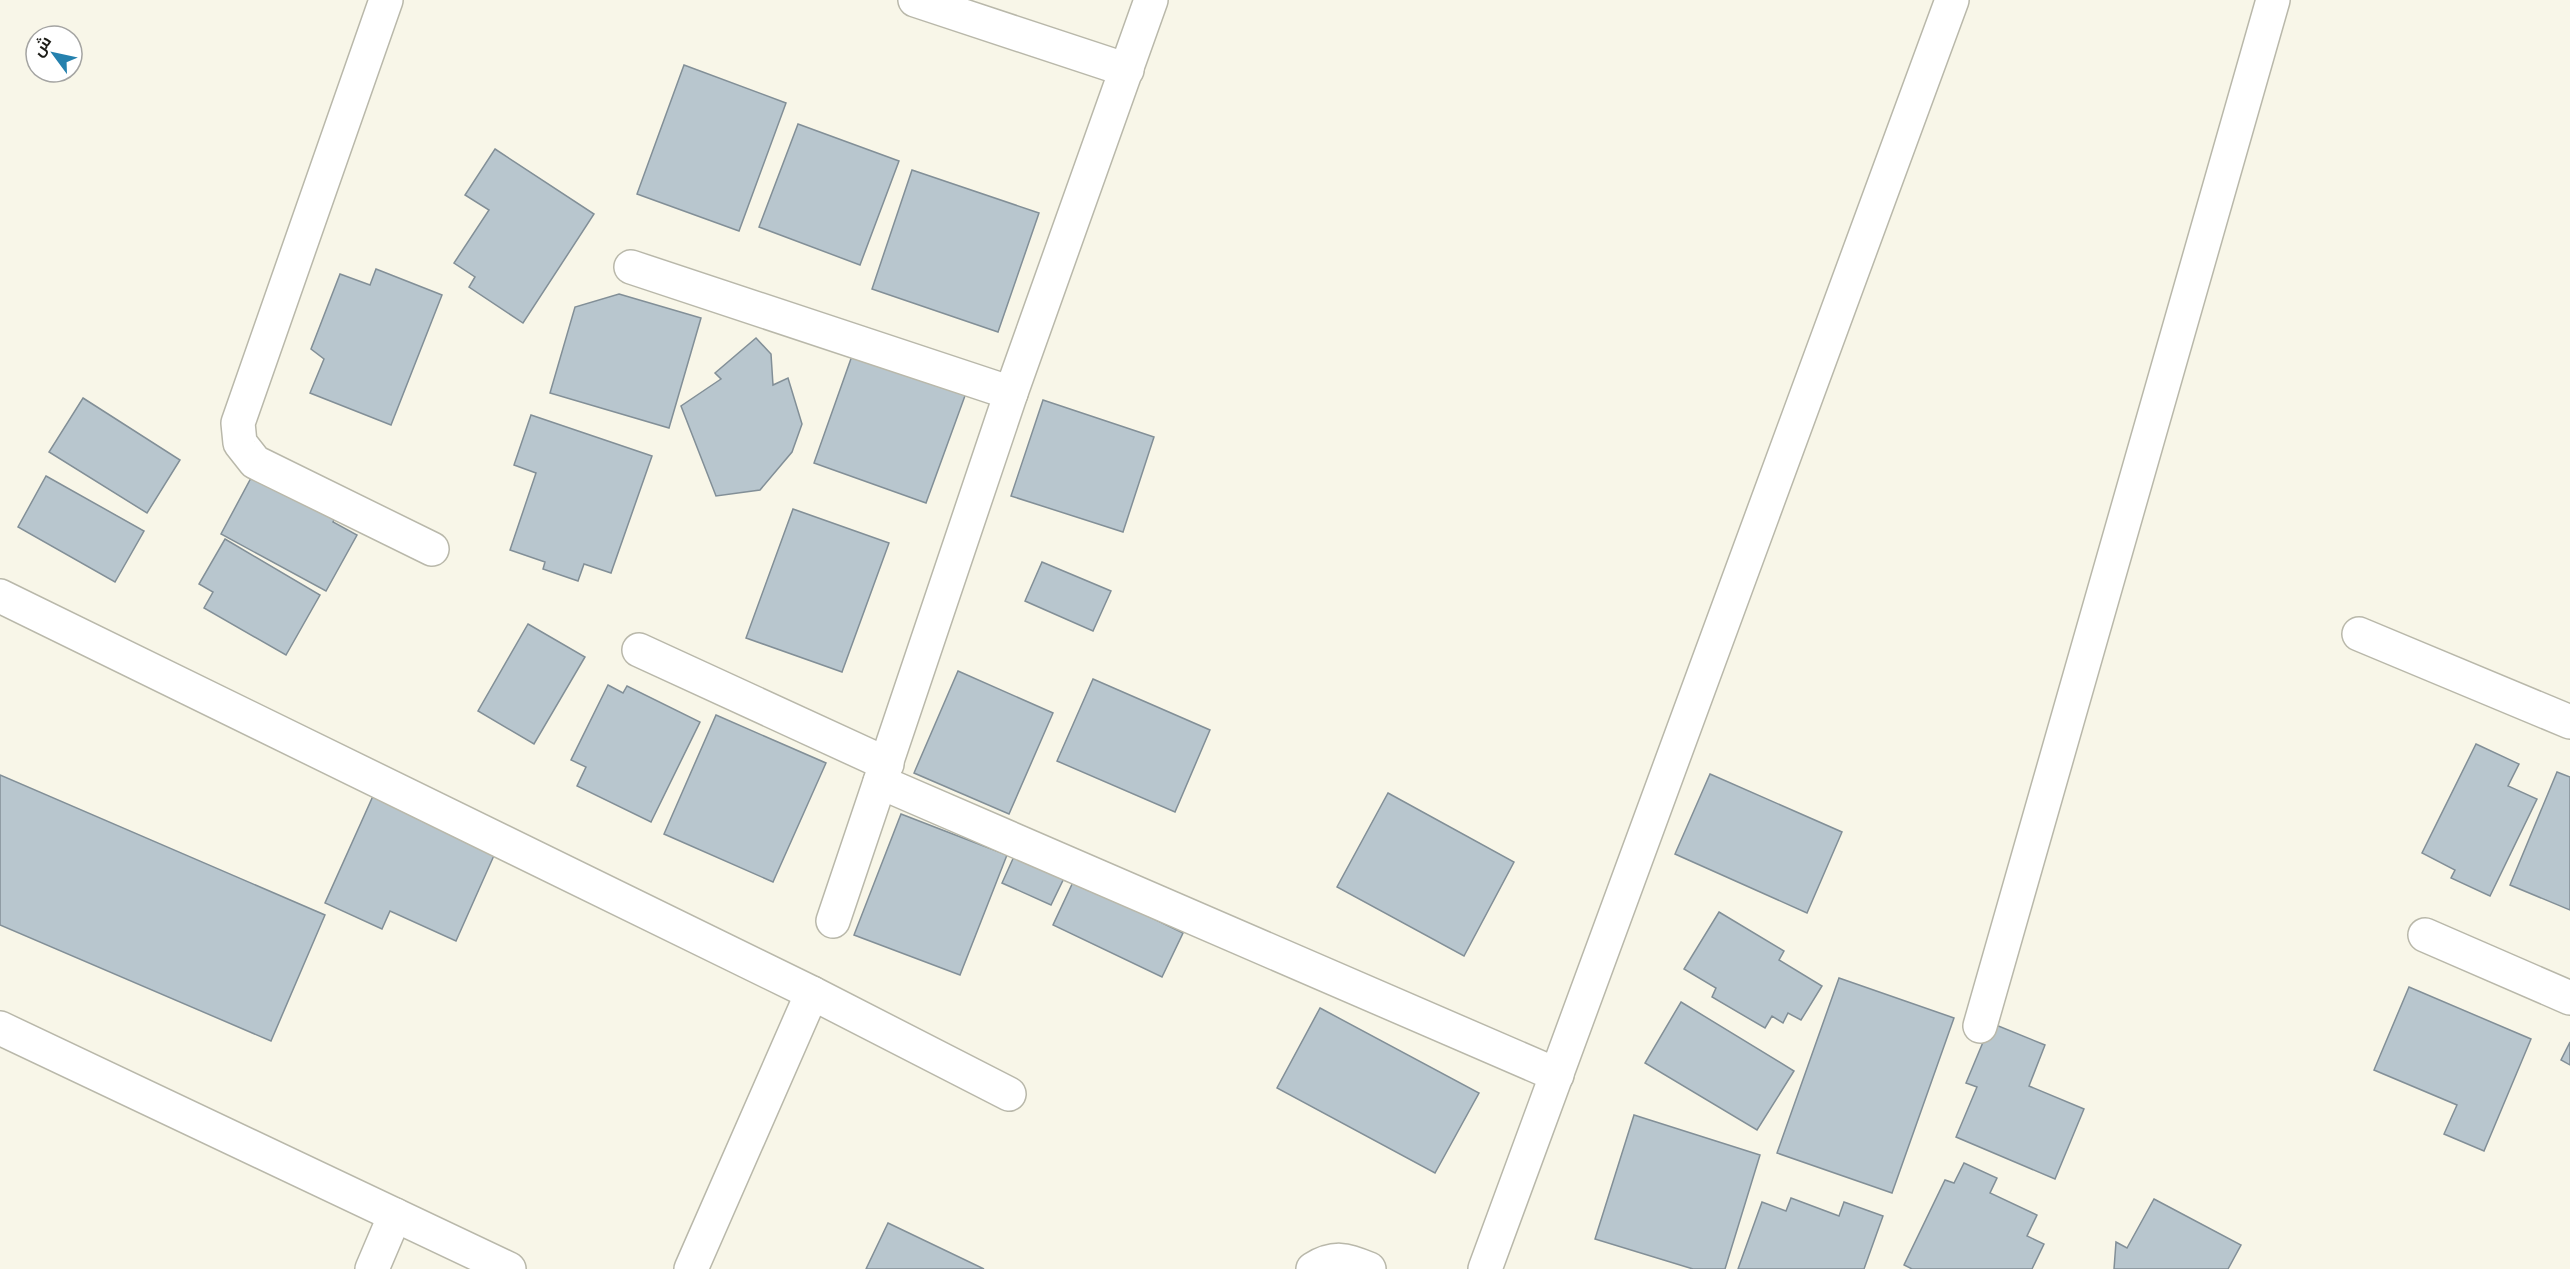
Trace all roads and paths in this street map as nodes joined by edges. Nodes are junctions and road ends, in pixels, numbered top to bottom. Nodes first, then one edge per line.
1 (386, 0) edge
2 (915, 0) edge
3 (1151, 0) edge
4 (1952, 0) edge
5 (2273, 0) edge
6 (1127, 70) junction
7 (631, 267) dead end
8 (1011, 393) junction
9 (432, 549) dead end
10 (0, 596) edge
11 (2359, 634) dead end
12 (639, 650) dead end
13 (2570, 722) edge
14 (884, 773) junction
15 (833, 921) dead end
16 (2425, 935) dead end
17 (812, 993) junction
18 (2570, 998) edge
19 (1980, 1026) dead end
20 (0, 1028) edge
21 (1557, 1075) junction
22 (1009, 1094) dead end
23 (395, 1215) junction
24 (502, 1268) edge
25 (372, 1269) edge
26 (692, 1269) edge
27 (1313, 1269) edge
28 (1369, 1269) edge
29 (1485, 1269) edge

1 - 9 street
2 - 6 street
3 - 6 street
4 - 21 street
5 - 19 street
6 - 8 street
7 - 8 street
8 - 14 street
10 - 17 street
11 - 13 street
12 - 14 street
14 - 15 street
14 - 21 street
16 - 18 street
17 - 22 street
17 - 26 street
20 - 23 street
21 - 29 street
23 - 24 street
23 - 25 street
27 - 28 street

